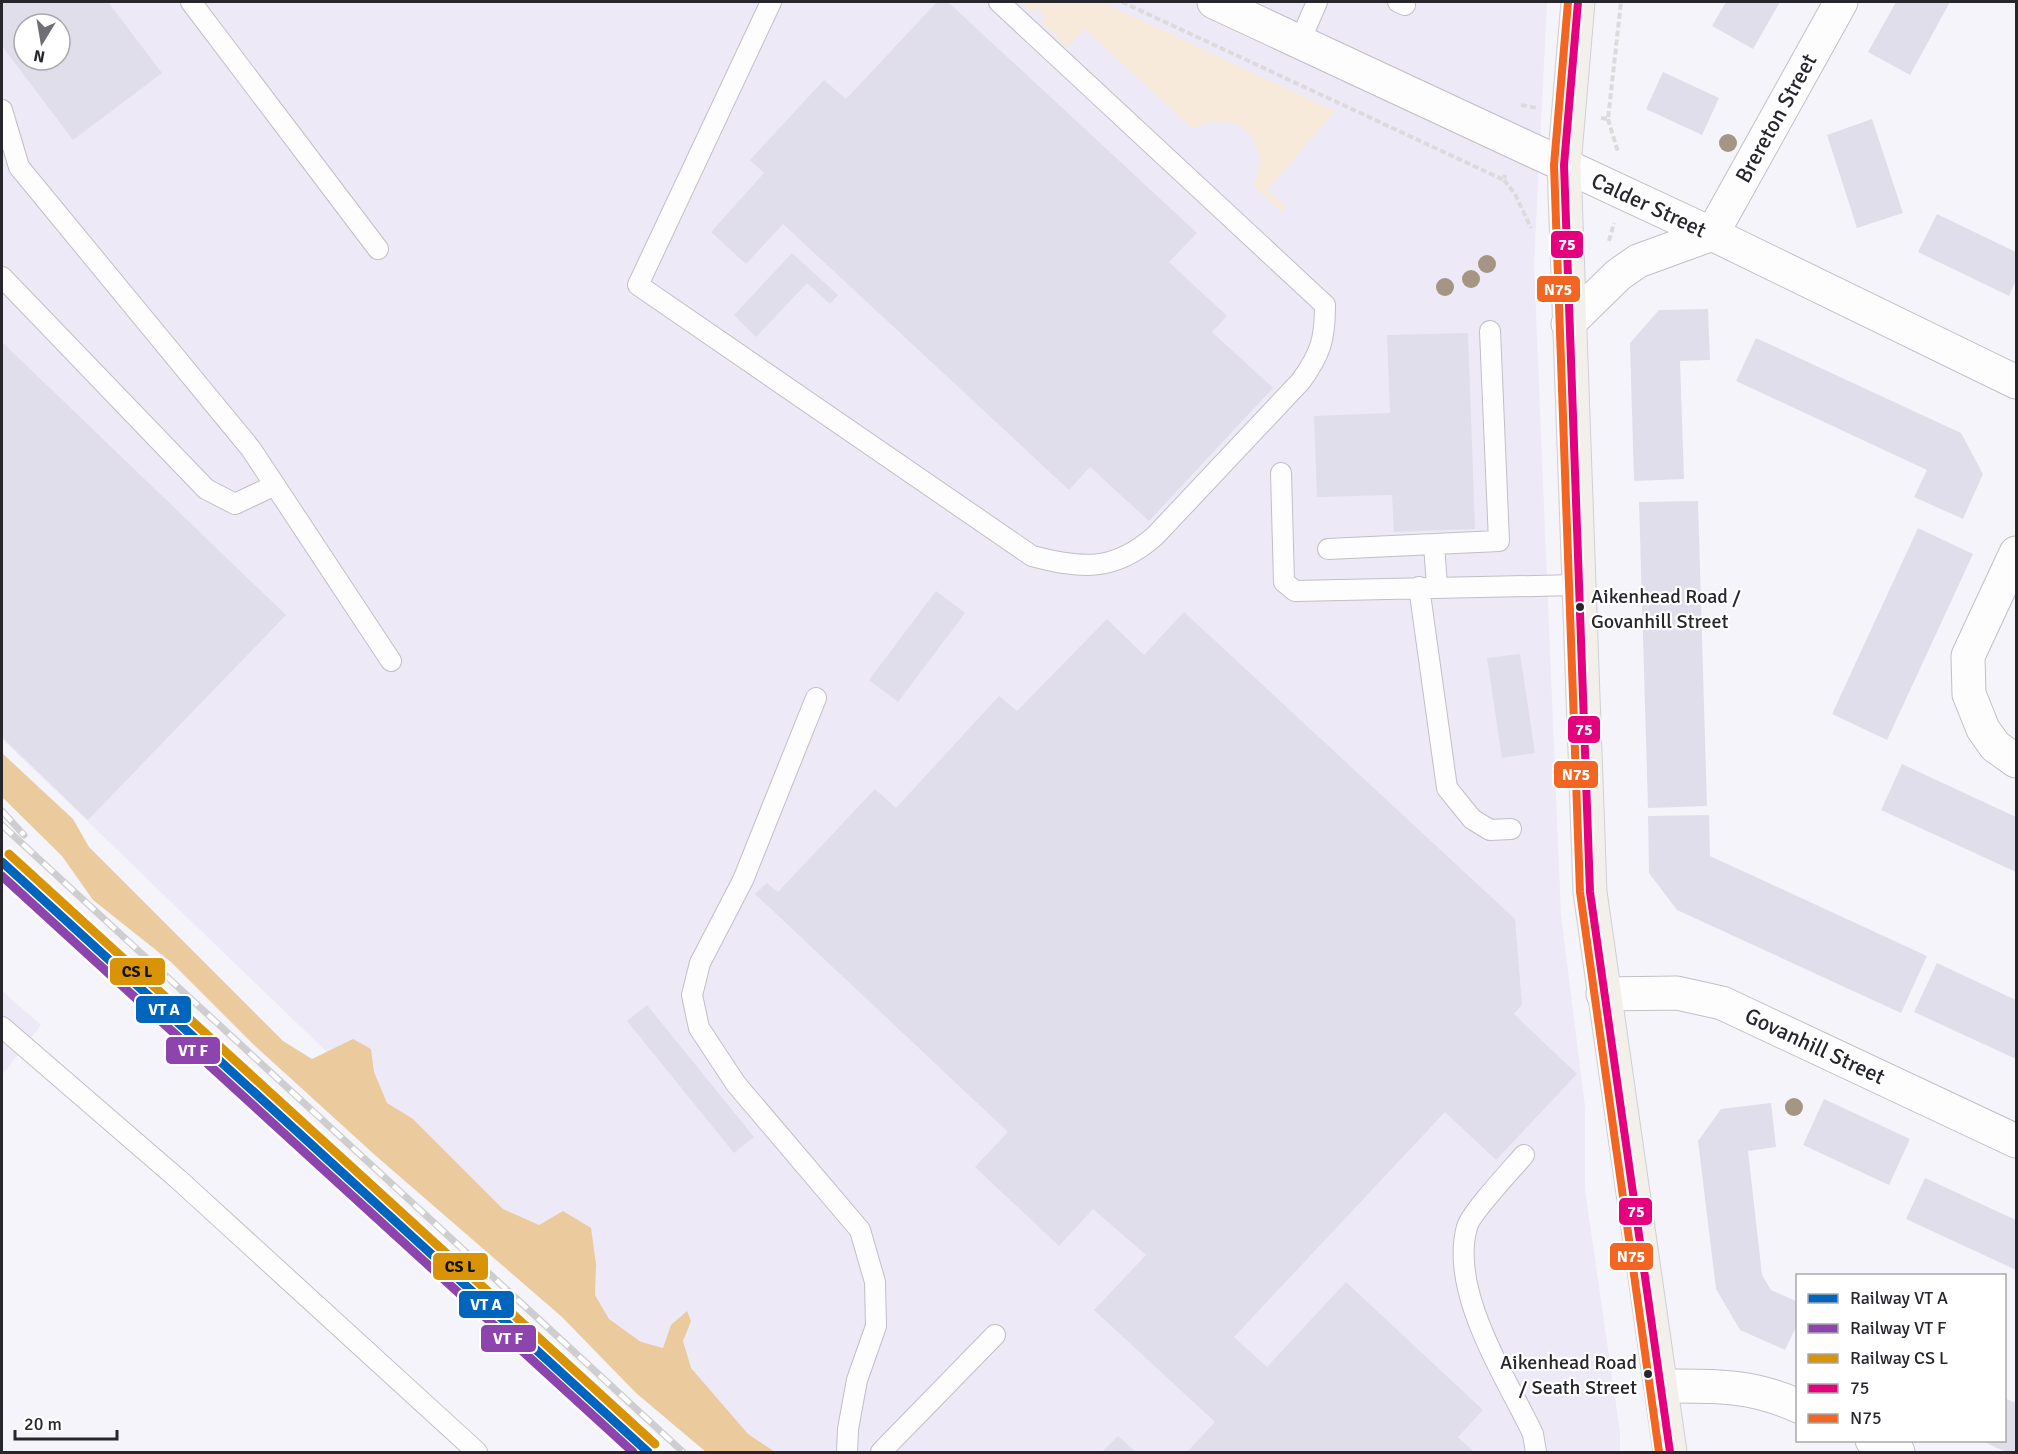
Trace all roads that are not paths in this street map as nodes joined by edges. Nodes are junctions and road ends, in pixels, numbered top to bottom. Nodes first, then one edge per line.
1 (191, 2) edge
2 (771, 2) edge
3 (999, 2) edge
4 (1214, 2) edge
5 (1317, 2) edge
6 (1578, 2) edge
7 (1841, 2) edge
8 (1300, 41) junction
9 (2, 110) edge
10 (1564, 165) junction
11 (1712, 234) junction
12 (378, 249) dead end
13 (2, 277) edge
14 (1568, 324) junction
15 (1490, 331) dead end
16 (2016, 382) edge
17 (1281, 473) dead end
18 (275, 485) junction
19 (1434, 544) junction
20 (1328, 549) dead end
21 (2016, 552) edge
22 (1577, 585) junction
23 (1428, 587) junction
24 (391, 661) dead end
25 (816, 698) dead end
26 (2016, 761) edge
27 (1510, 829) dead end
28 (1602, 994) junction
29 (2, 1027) edge
30 (2016, 1141) edge
31 (1524, 1155) dead end
32 (995, 1335) dead end
33 (1661, 1386) junction
34 (1796, 1406) edge
35 (1876, 1442) edge
36 (477, 1452) edge
37 (847, 1452) edge
38 (881, 1452) edge
39 (1536, 1452) edge
40 (1670, 1452) edge
41 (1898, 1452) edge

1 - 12 lane
2 - 3 lane
4 - 8 street, Calder Street
5 - 8 lane
6 - 10 main road
7 - 11 street, Brereton Street
8 - 10 street, Calder Street
9 - 18 lane
10 - 11 street, Calder Street
10 - 14 main road
11 - 14 street
11 - 16 street, Calder Street
13 - 18 lane
14 - 22 main road
15 - 19 lane
17 - 23 lane
18 - 24 lane
19 - 20 lane
19 - 23 lane
21 - 26 street
22 - 23 lane
22 - 28 main road
23 - 27 lane
25 - 37 lane
28 - 30 street, Govanhill Street
28 - 33 main road
29 - 36 lane
31 - 39 lane
32 - 38 lane
33 - 34 street
33 - 40 main road
35 - 41 street

